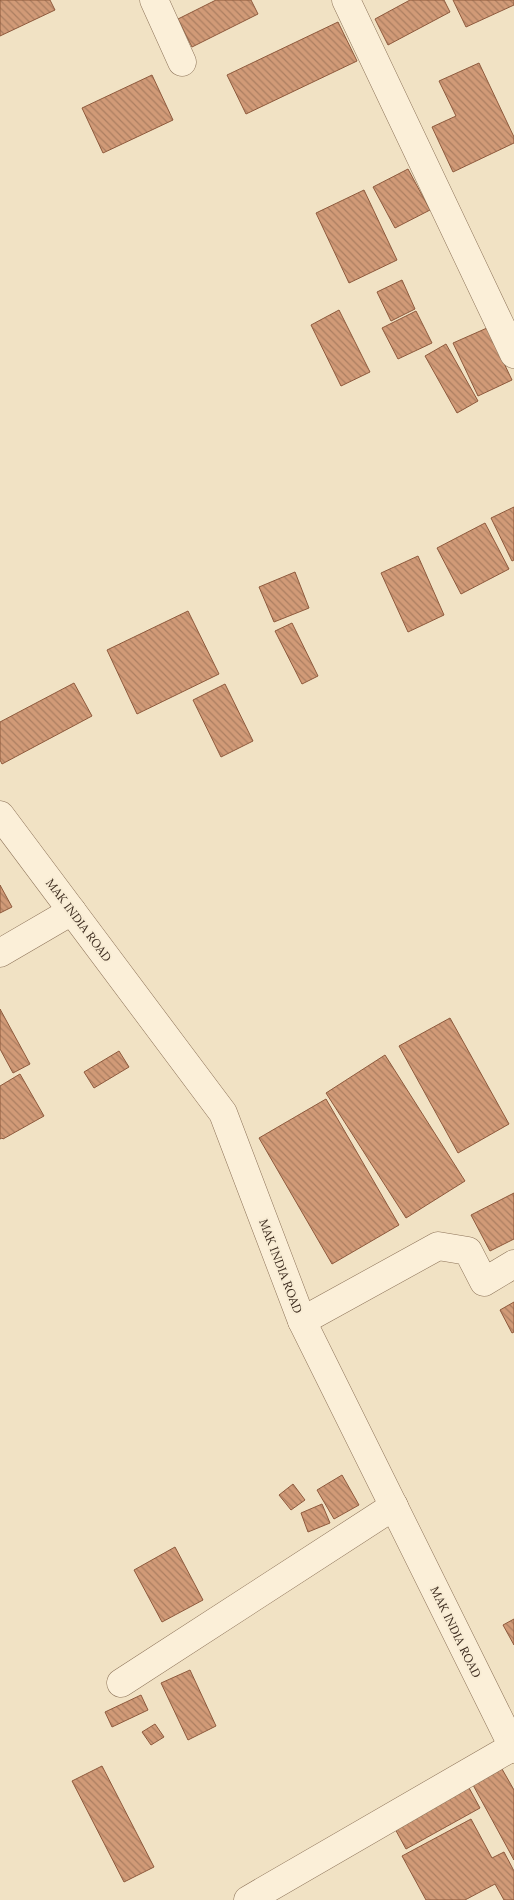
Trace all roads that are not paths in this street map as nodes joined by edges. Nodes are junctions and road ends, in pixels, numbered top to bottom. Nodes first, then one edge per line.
1 (154, 0) edge
2 (346, 0) edge
3 (182, 62) dead end
4 (514, 354) edge
5 (0, 814) edge
6 (72, 911) junction
7 (0, 953) edge
8 (514, 1264) edge
9 (302, 1321) junction
10 (394, 1506) junction
11 (121, 1683) dead end
12 (514, 1748) edge
13 (248, 1900) edge

1 - 3 street
2 - 4 street
5 - 6 street, MAK INDIA ROAD
6 - 7 street
6 - 9 street, MAK INDIA ROAD
8 - 9 street
9 - 10 street, MAK INDIA ROAD
10 - 11 street
10 - 12 street, MAK INDIA ROAD
12 - 13 street

